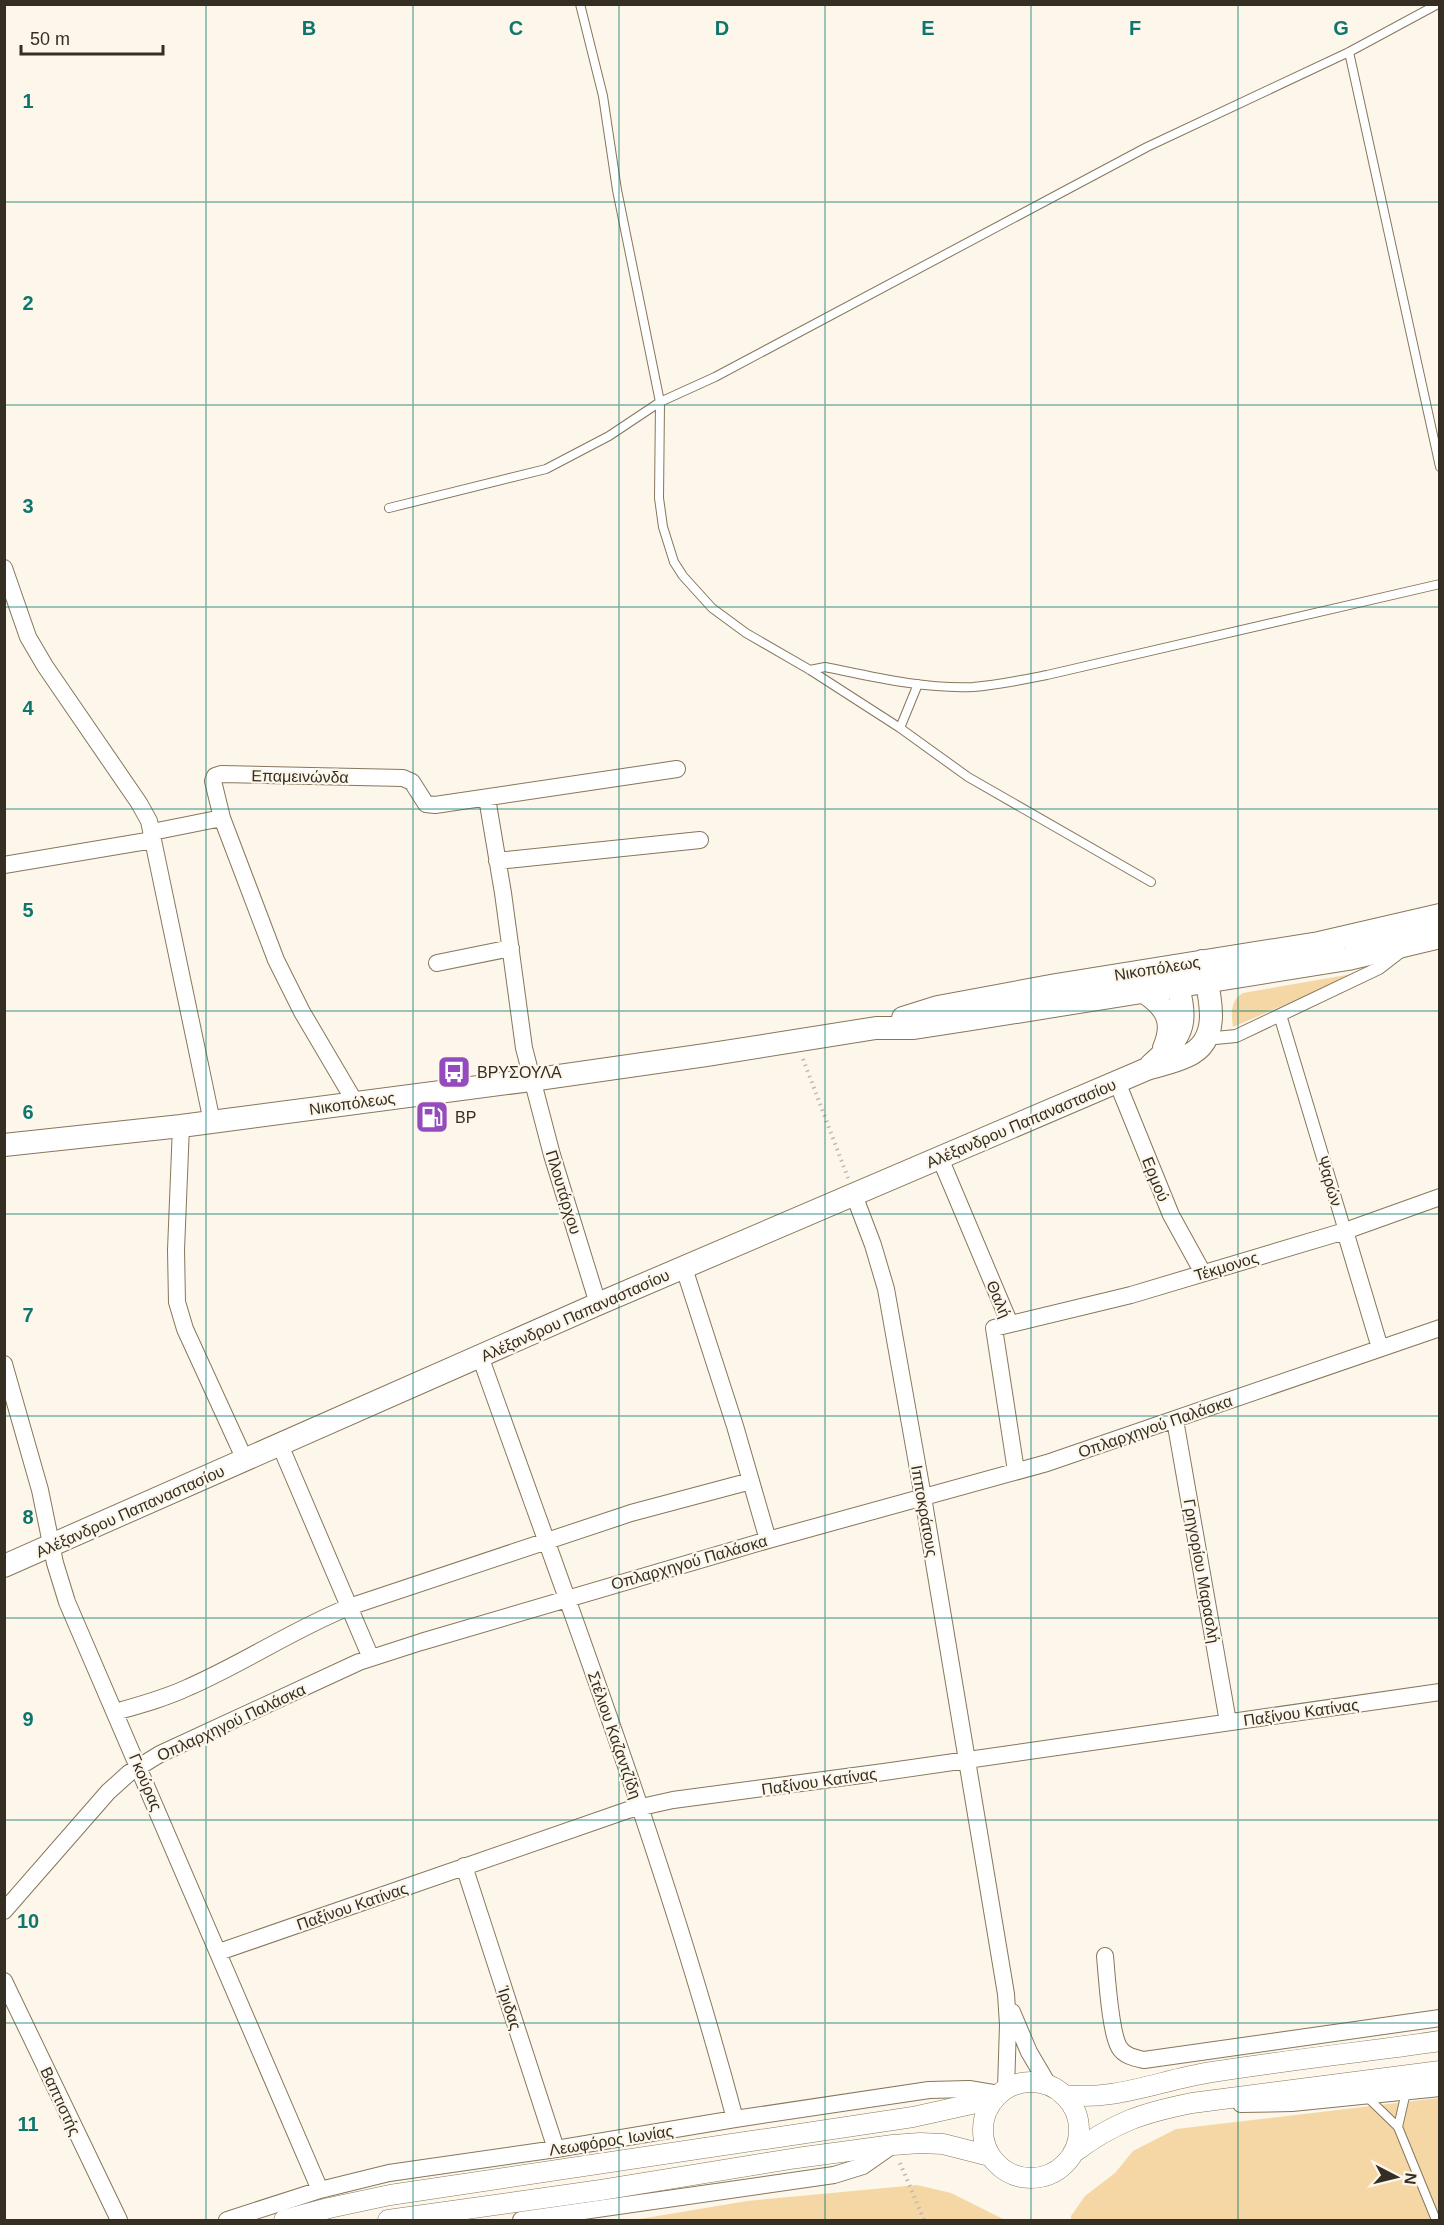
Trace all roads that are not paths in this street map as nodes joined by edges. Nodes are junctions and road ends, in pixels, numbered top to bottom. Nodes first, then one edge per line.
1 (580, 4) edge
2 (1438, 4) edge
3 (1348, 52) junction
4 (660, 402) junction
5 (1440, 467) edge
6 (389, 508) dead end
7 (4, 568) edge
8 (1440, 584) edge
9 (810, 670) junction
10 (918, 684) junction
11 (900, 728) junction
12 (677, 769) dead end
13 (487, 798) junction
14 (222, 818) junction
15 (152, 836) junction
16 (700, 840) dead end
17 (497, 861) junction
18 (4, 865) edge
19 (1151, 882) dead end
20 (1440, 915) edge
21 (1440, 937) edge
22 (1407, 945) junction
23 (511, 948) junction
24 (437, 963) dead end
25 (1204, 971) junction
26 (1176, 976) junction
27 (1144, 992) junction
28 (1280, 1015) junction
29 (876, 1028) junction
30 (1205, 1039) junction
31 (1153, 1063) junction
32 (531, 1080) junction
33 (1117, 1082) junction
34 (355, 1102) junction
35 (212, 1122) junction
36 (181, 1126) junction
37 (4, 1145) edge
38 (940, 1158) junction
39 (854, 1195) junction
40 (1440, 1197) edge
41 (1345, 1231) junction
42 (684, 1268) junction
43 (1203, 1273) junction
44 (598, 1304) junction
45 (1010, 1324) junction
46 (1440, 1328) edge
47 (1380, 1348) junction
48 (480, 1356) junction
49 (4, 1364) edge
50 (1175, 1420) junction
51 (280, 1445) junction
52 (245, 1460) junction
53 (1016, 1472) junction
54 (751, 1481) junction
55 (923, 1497) junction
56 (768, 1540) junction
57 (546, 1542) junction
58 (51, 1545) junction
59 (4, 1566) edge
60 (567, 1598) junction
61 (349, 1607) junction
62 (371, 1658) junction
63 (1440, 1692) edge
64 (115, 1712) junction
65 (1228, 1722) junction
66 (966, 1760) junction
67 (139, 1766) junction
68 (639, 1807) junction
69 (464, 1866) junction
70 (4, 1911) edge
71 (219, 1952) junction
72 (1104, 1956) dead end
73 (4, 1981) edge
74 (1006, 1994) junction
75 (1440, 2018) edge
76 (1440, 2040) edge
77 (1440, 2071) edge
78 (1440, 2088) edge
79 (1056, 2090) junction
80 (1406, 2092) junction
81 (1000, 2094) junction
82 (1366, 2096) junction
83 (1192, 2103) junction
84 (735, 2119) junction
85 (1398, 2127) junction
86 (893, 2145) junction
87 (556, 2149) junction
88 (1073, 2153) junction
89 (990, 2156) junction
90 (320, 2190) junction
91 (119, 2220) edge
92 (227, 2220) edge
93 (284, 2220) edge
94 (388, 2220) edge
95 (521, 2220) edge
96 (1437, 2220) edge

1 - 4 lane
2 - 3 lane
3 - 4 lane
3 - 5 lane
4 - 6 lane
4 - 9 lane
7 - 15 street
8 - 10 lane
9 - 10 lane
9 - 11 lane
10 - 11 lane
11 - 19 lane
12 - 13 street
13 - 14 street, Επαμεινώνδα
13 - 17 street, Πλουτάρχου
14 - 15 street
14 - 34 street
15 - 18 street
15 - 35 street
16 - 17 street
17 - 23 street, Πλουτάρχου
20 - 25 main road, Νικοπόλεως
21 - 22 main road, Νικοπόλεως
22 - 25 main road, Νικοπόλεως
22 - 28 street
23 - 24 street
23 - 32 street, Πλουτάρχου
25 - 26 main road, Νικοπόλεως
25 - 30 main road
26 - 27 main road, Νικοπόλεως
26 - 29 main road, Νικοπόλεως
26 - 31 main road, Αλέξανδρου Παπαναστασίου
27 - 29 main road, Νικοπόλεως
27 - 31 main road
28 - 30 street
28 - 41 street, Ψαρών
29 - 32 main road, Νικοπόλεως
30 - 31 main road, Αλέξανδρου Παπαναστασίου
31 - 33 main road, Αλέξανδρου Παπαναστασίου
32 - 34 main road, Νικοπόλεως
32 - 44 street, Πλουτάρχου
33 - 38 main road, Αλέξανδρου Παπαναστασίου
33 - 43 street, Ερμού
34 - 35 main road, Νικοπόλεως
35 - 36 main road, Νικοπόλεως
36 - 37 main road, Νικοπόλεως
36 - 52 street
38 - 39 main road, Αλέξανδρου Παπαναστασίου
38 - 45 street, Θαλή
39 - 42 main road, Αλέξανδρου Παπαναστασίου
39 - 55 street, Ιπποκράτους
40 - 41 street, Τέκμονος
41 - 43 street, Τέκμονος
41 - 47 street, Ψαρών
42 - 44 main road, Αλέξανδρου Παπαναστασίου
42 - 54 street
43 - 45 street, Τέκμονος
44 - 48 main road, Αλέξανδρου Παπαναστασίου
45 - 53 street, Θαλή
46 - 47 street, Οπλαρχηγού Παλάσκα
47 - 50 street, Οπλαρχηγού Παλάσκα
48 - 51 main road, Αλέξανδρου Παπαναστασίου
48 - 57 street, Στέλιου Καζαντζίδη
49 - 58 street, Γκούρας
50 - 53 street, Οπλαρχηγού Παλάσκα
50 - 65 street, Γρηγορίου Μαρασλή
51 - 52 main road, Αλέξανδρου Παπαναστασίου
51 - 61 street
52 - 58 main road, Αλέξανδρου Παπαναστασίου
53 - 55 street, Οπλαρχηγού Παλάσκα
54 - 56 street
54 - 57 street
55 - 56 street, Οπλαρχηγού Παλάσκα
55 - 66 street, Ιπποκράτους
56 - 60 street, Οπλαρχηγού Παλάσκα
57 - 60 street, Στέλιου Καζαντζίδη
57 - 61 street
58 - 59 main road, Αλέξανδρου Παπαναστασίου
58 - 64 street, Γκούρας
60 - 62 street, Οπλαρχηγού Παλάσκα
60 - 68 street, Στέλιου Καζαντζίδη
61 - 62 street
61 - 64 street
62 - 67 street, Οπλαρχηγού Παλάσκα
63 - 65 street, Παξίνου Κατίνας
64 - 67 street, Γκούρας
65 - 66 street, Παξίνου Κατίνας
66 - 68 street, Παξίνου Κατίνας
66 - 74 street, Ιπποκράτους
67 - 70 street, Οπλαρχηγού Παλάσκα
67 - 71 street, Γκούρας
68 - 69 street, Παξίνου Κατίνας
68 - 84 street, Στέλιου Καζαντζίδη
69 - 71 street, Παξίνου Κατίνας
69 - 87 street, Ίριδας
71 - 90 street, Γκούρας
72 - 75 street
73 - 91 street, Βαπτιστής
74 - 79 street, Ιπποκράτους
74 - 81 street, Ιπποκράτους
76 - 79 street
77 - 83 street
78 - 80 street
79 - 81 street
79 - 88 street
80 - 82 street
80 - 85 lane
81 - 84 street, Λεωφόρος Ιωνίας
81 - 89 street
81 - 93 street
82 - 83 street
82 - 85 lane
83 - 88 street
84 - 87 street, Λεωφόρος Ιωνίας
85 - 96 lane
86 - 89 street
86 - 94 street
86 - 95 street
87 - 90 street, Λεωφόρος Ιωνίας
88 - 89 street
90 - 92 street, Λεωφόρος Ιωνίας

